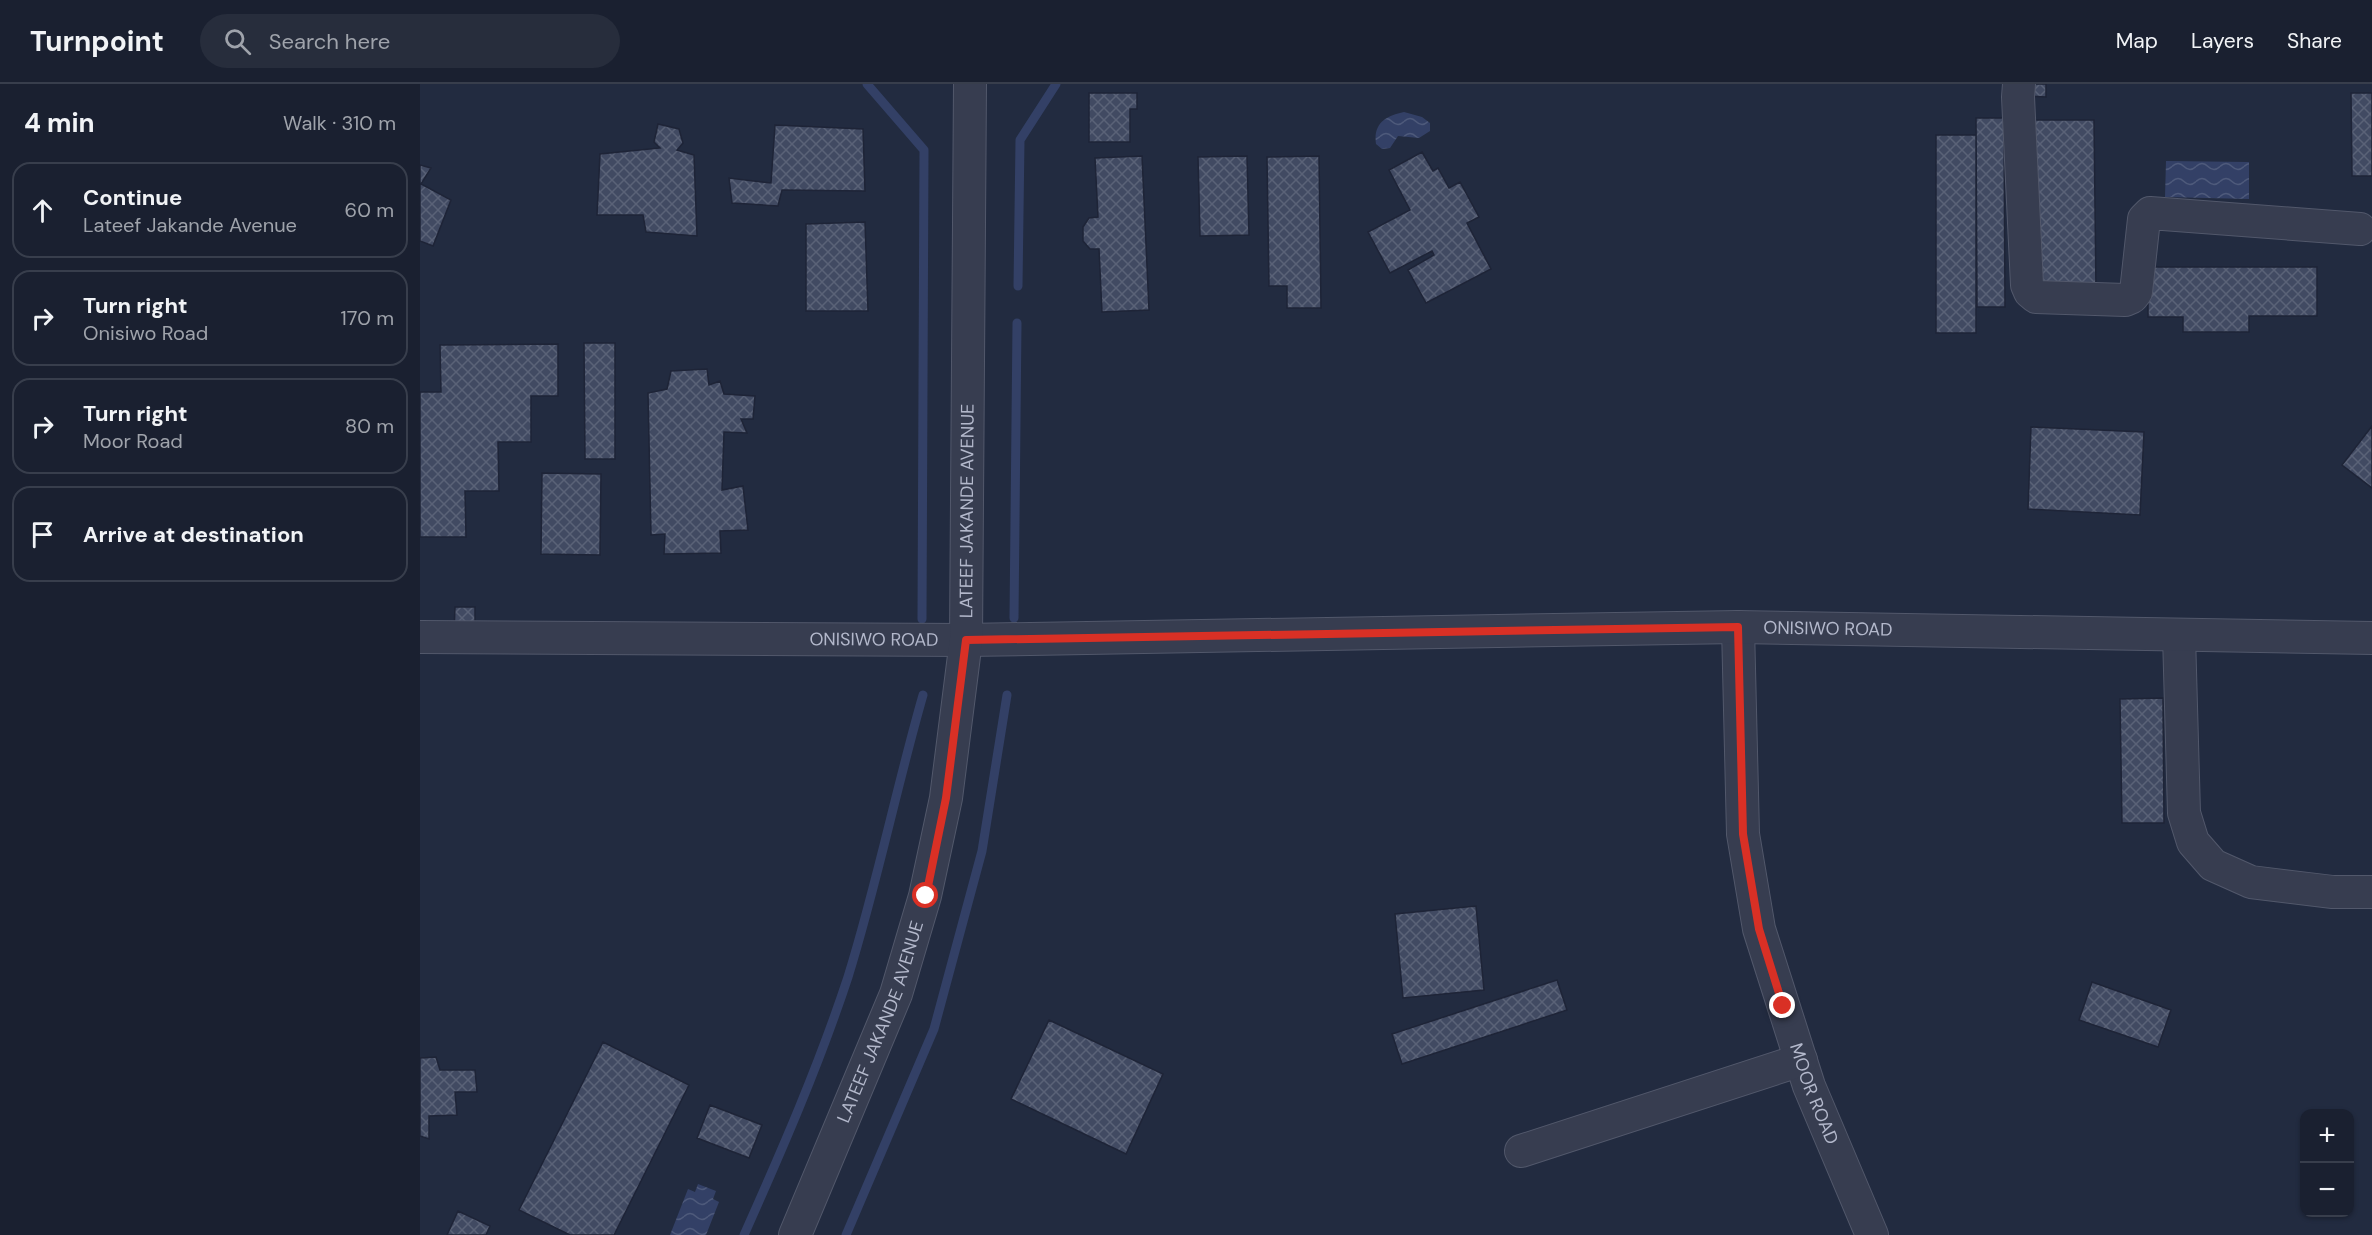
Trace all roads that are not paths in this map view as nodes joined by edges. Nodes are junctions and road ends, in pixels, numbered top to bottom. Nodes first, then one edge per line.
1 (970, 84) edge
2 (2019, 84) edge
3 (2360, 229) dead end
4 (1738, 627) junction
5 (2179, 634) junction
6 (420, 637) edge
7 (2372, 638) edge
8 (966, 640) junction
9 (2372, 892) edge
10 (1800, 1060) junction
11 (1521, 1151) dead end
12 (795, 1235) edge
13 (1872, 1235) edge

1 - 8 street, LATEEF JAKANDE AVENUE
2 - 3 street
4 - 5 street, ONISIWO ROAD
4 - 8 street, ONISIWO ROAD
4 - 10 street, MOOR ROAD
5 - 7 street, ONISIWO ROAD
5 - 9 street
6 - 8 street, ONISIWO ROAD
8 - 12 street, LATEEF JAKANDE AVENUE
10 - 11 street
10 - 13 street, MOOR ROAD

